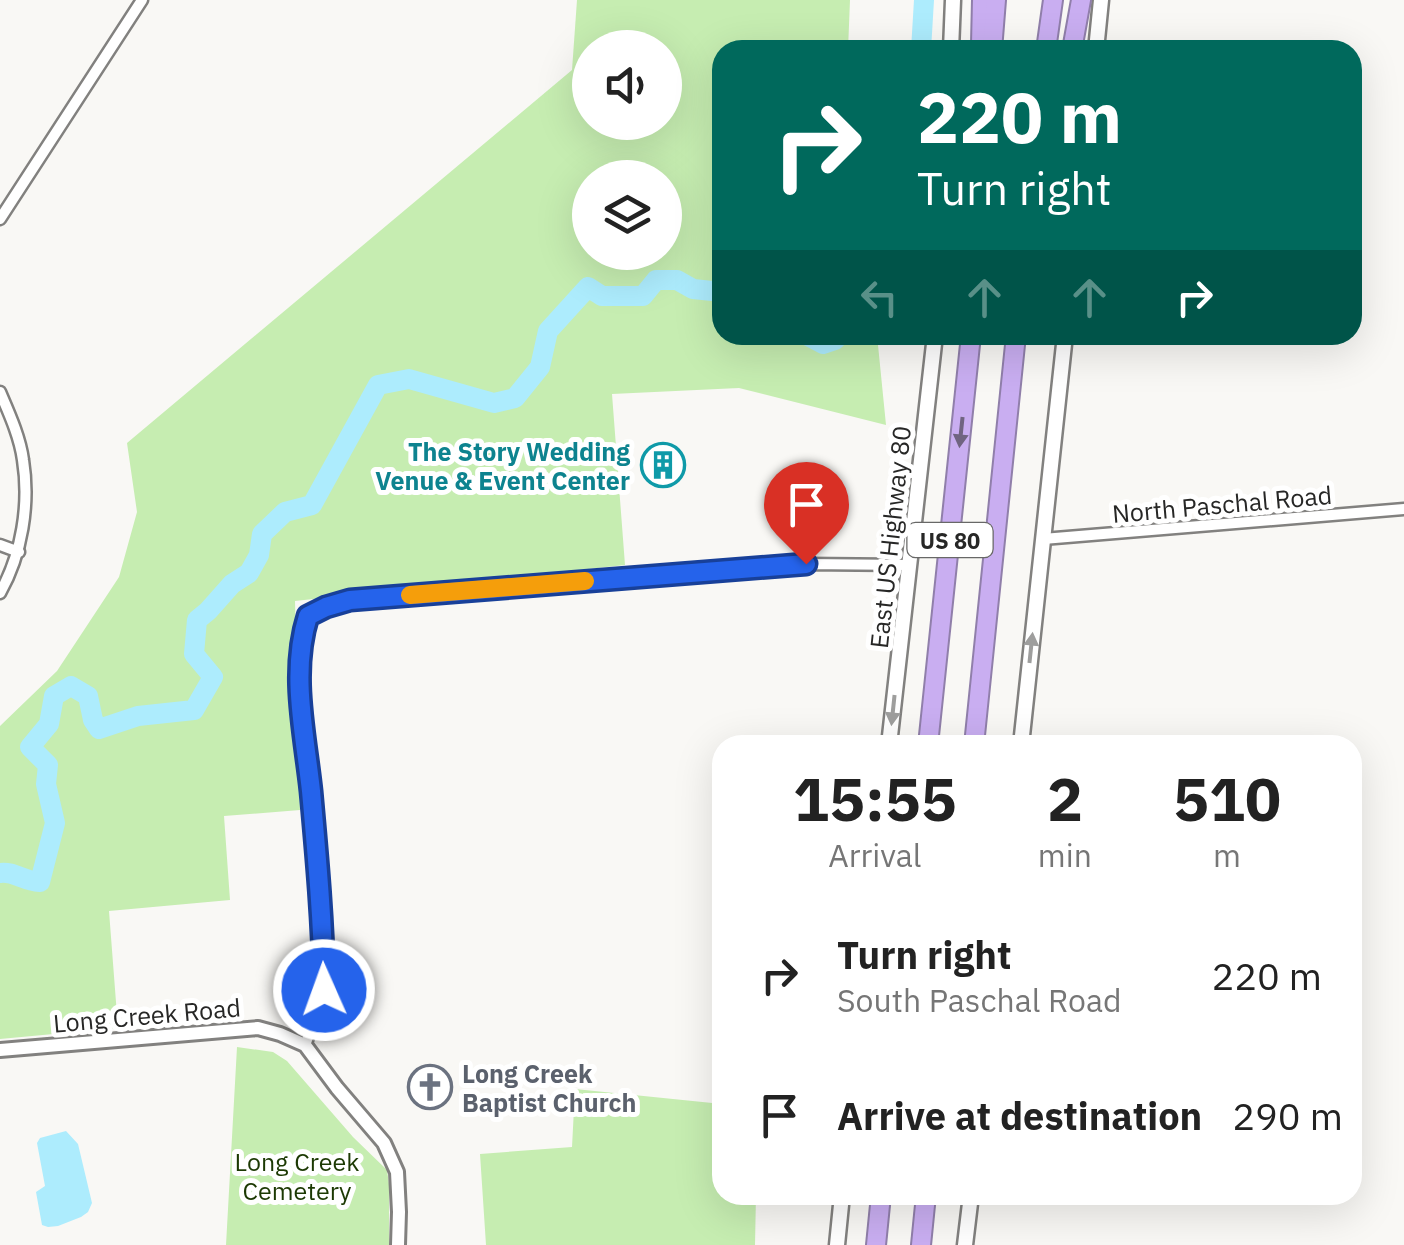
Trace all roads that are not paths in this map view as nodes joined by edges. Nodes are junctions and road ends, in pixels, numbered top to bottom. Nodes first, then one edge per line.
1 (142, 0) edge
2 (953, 0) edge
3 (982, 0) edge
4 (996, 0) edge
5 (1053, 0) edge
6 (1081, 0) edge
7 (1101, 0) edge
8 (951, 40) edge
9 (981, 40) edge
10 (993, 40) edge
11 (1047, 40) edge
12 (1074, 40) edge
13 (1097, 40) edge
14 (0, 220) edge
15 (934, 345) edge
16 (970, 345) edge
17 (1015, 345) edge
18 (1064, 345) edge
19 (0, 392) edge
20 (1404, 509) edge
21 (1043, 539) junction
22 (0, 545) edge
23 (19, 552) junction
24 (909, 565) junction
25 (0, 592) edge
26 (890, 735) edge
27 (929, 735) edge
28 (975, 735) edge
29 (1021, 735) edge
30 (304, 1045) junction
31 (0, 1050) edge
32 (841, 1205) edge
33 (880, 1205) edge
34 (925, 1205) edge
35 (970, 1205) edge
36 (398, 1245) edge
37 (837, 1245) edge
38 (876, 1245) edge
39 (920, 1245) edge
40 (965, 1245) edge

1 - 14 street
2 - 8 main road
3 - 9 highway
4 - 10 highway
5 - 11 highway
6 - 12 highway
7 - 13 main road
15 - 24 main road, East US Highway 80
16 -> 27 highway, US 80
17 - 28 highway, US 80
18 - 21 main road
19 - 23 street
20 - 21 street, North Paschal Road
29 -> 21 main road
22 - 23 street
23 - 25 street
24 -> 26 main road, East US Highway 80
24 - 30 street
30 - 31 street, Long Creek Road
30 - 36 street
32 - 37 main road
33 - 38 highway
34 - 39 highway
35 - 40 main road

